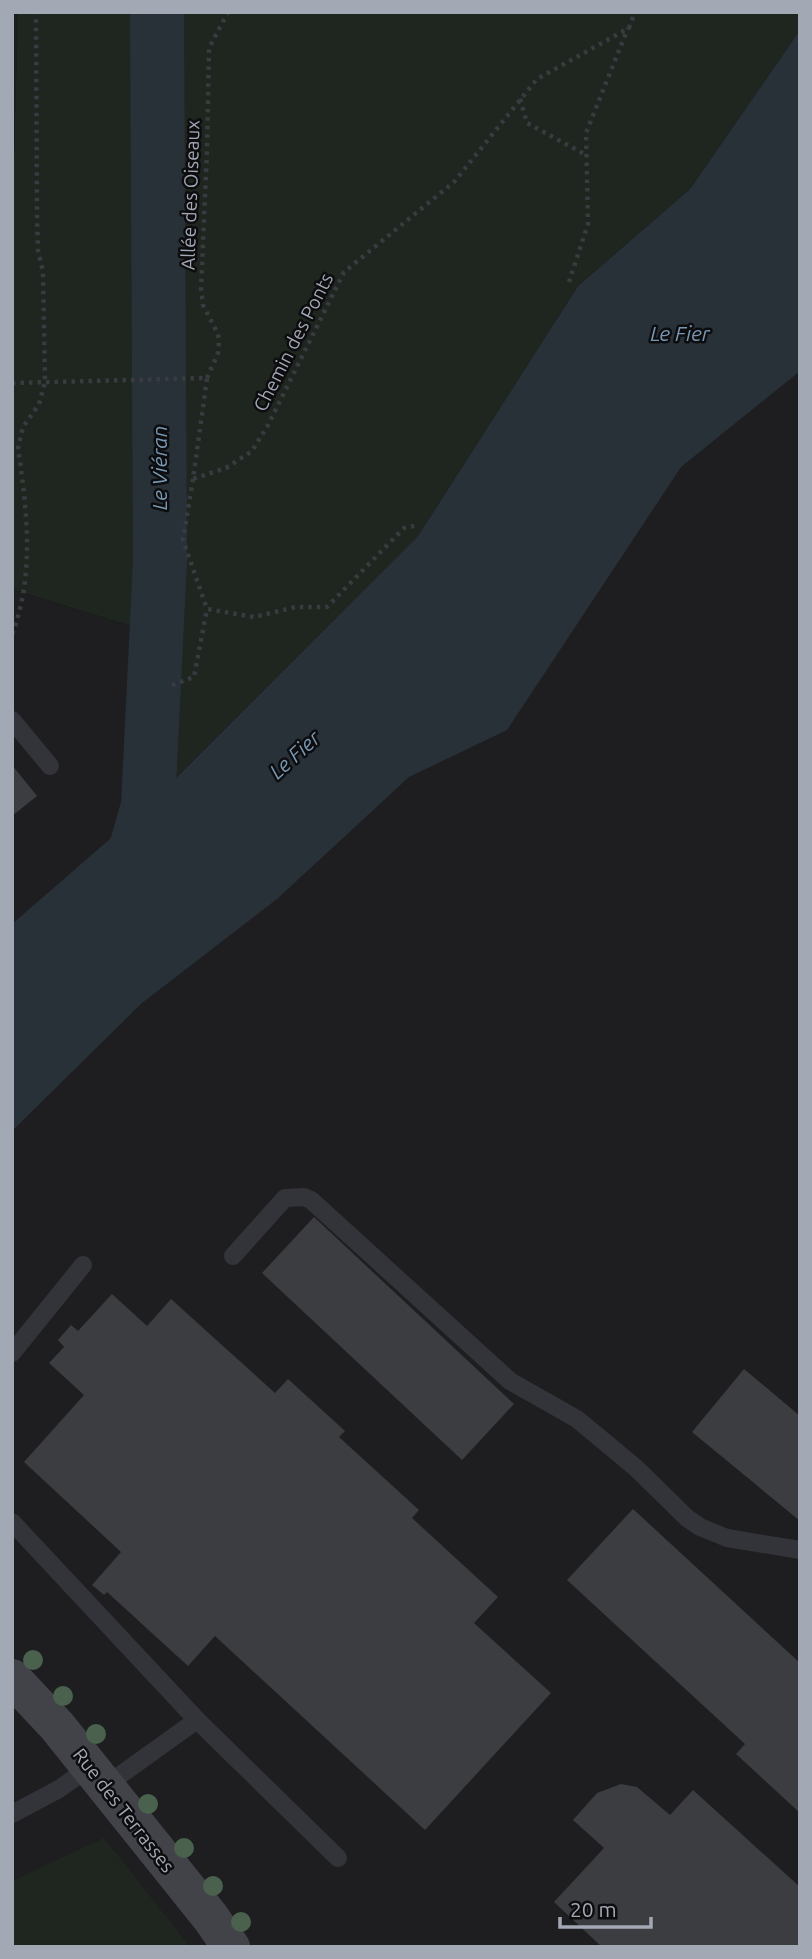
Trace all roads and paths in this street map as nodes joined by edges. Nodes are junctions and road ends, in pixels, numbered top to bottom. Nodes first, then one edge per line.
1 (36, 12) edge
2 (228, 12) edge
3 (635, 12) edge
4 (629, 28) junction
5 (520, 99) junction
6 (586, 155) junction
7 (569, 282) dead end
8 (207, 378) junction
9 (45, 382) junction
10 (12, 383) edge
11 (193, 479) junction
12 (419, 524) dead end
13 (207, 609) junction
14 (12, 634) edge
15 (172, 685) dead end
16 (12, 720) edge
17 (50, 766) dead end
18 (233, 1256) dead end
19 (83, 1265) dead end
20 (12, 1353) edge
21 (12, 1522) edge
22 (800, 1550) edge
23 (12, 1678) edge
24 (197, 1720) junction
25 (97, 1777) junction
26 (12, 1814) edge
27 (338, 1858) dead end
28 (231, 1947) edge

1 - 9 path
2 - 8 path, Allée des Oiseaux
3 - 4 path
4 - 5 path, Chemin des Ponts
4 - 6 path
5 - 6 path
5 - 11 path, Chemin des Ponts
6 - 7 path
8 - 9 path
8 - 11 path
9 - 10 path
9 - 14 path
11 - 13 path
12 - 13 path
13 - 15 path
16 - 17 lane
18 - 22 lane
19 - 20 lane
21 - 24 lane
23 - 25 street, Rue des Terrasses
24 - 25 lane
24 - 27 lane
25 - 26 lane
25 - 28 street, Rue des Terrasses

